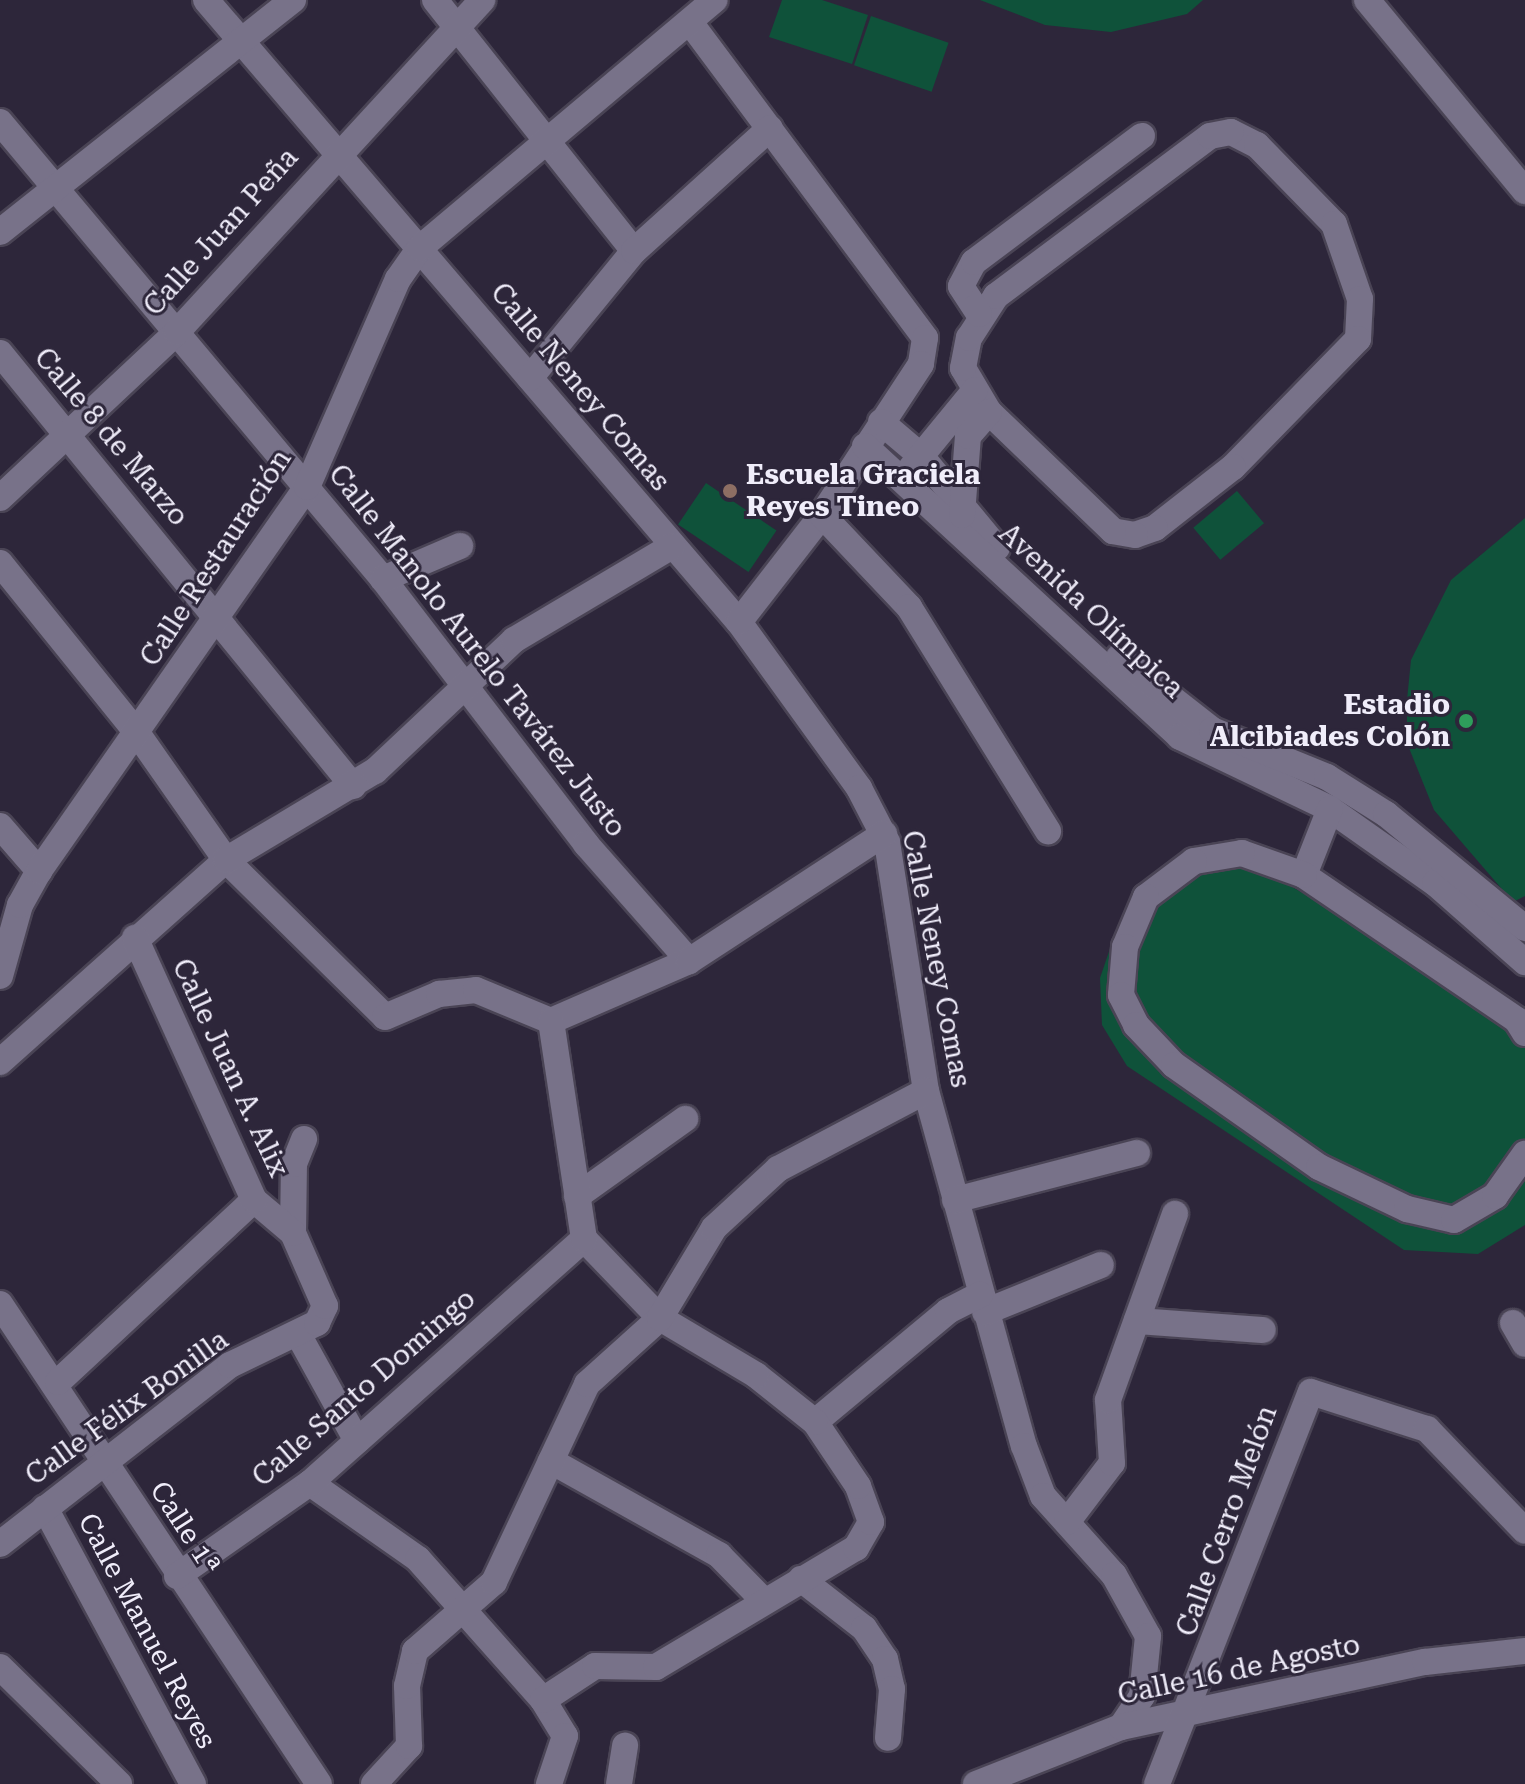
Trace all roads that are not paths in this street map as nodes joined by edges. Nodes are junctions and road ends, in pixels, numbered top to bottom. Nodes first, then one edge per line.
1 (206, 0) edge
2 (293, 0) edge
3 (435, 0) edge
4 (482, 0) edge
5 (1367, 0) edge
6 (705, 7) edge
7 (456, 26) junction
8 (243, 44) junction
9 (0, 122) edge
10 (770, 128) junction
11 (1142, 136) dead end
12 (544, 145) junction
13 (339, 149) junction
14 (57, 191) junction
15 (1525, 191) edge
16 (0, 232) edge
17 (420, 248) junction
18 (634, 251) junction
19 (979, 314) junction
20 (177, 332) junction
21 (0, 353) edge
22 (530, 378) junction
23 (982, 401) junction
24 (881, 422) junction
25 (66, 440) junction
26 (865, 446) junction
27 (921, 456) junction
28 (901, 480) junction
29 (307, 487) junction
30 (0, 498) edge
31 (822, 515) junction
32 (961, 522) junction
33 (460, 546) dead end
34 (672, 546) junction
35 (0, 563) edge
36 (383, 579) junction
37 (221, 617) junction
38 (739, 622) junction
39 (467, 691) junction
40 (137, 733) junction
41 (353, 786) junction
42 (1330, 809) junction
43 (0, 826) edge
44 (1048, 831) dead end
45 (884, 834) junction
46 (226, 860) junction
47 (39, 871) junction
48 (1304, 875) junction
49 (10, 902) edge
50 (1525, 928) edge
51 (135, 938) junction
52 (689, 961) junction
53 (1525, 962) edge
54 (0, 976) edge
55 (551, 1021) junction
56 (1525, 1033) edge
57 (0, 1062) edge
58 (926, 1091) junction
59 (685, 1119) dead end
60 (304, 1139) dead end
61 (1137, 1153) dead end
62 (1525, 1154) edge
63 (577, 1196) junction
64 (254, 1200) junction
65 (955, 1200) junction
66 (1175, 1214) dead end
67 (293, 1233) junction
68 (584, 1239) junction
69 (1101, 1265) dead end
70 (982, 1303) junction
71 (0, 1304) edge
72 (660, 1318) junction
73 (1137, 1321) junction
74 (1263, 1330) dead end
75 (298, 1334) junction
76 (58, 1382) junction
77 (815, 1422) junction
78 (357, 1441) junction
79 (105, 1461) junction
80 (551, 1461) junction
81 (310, 1483) junction
82 (45, 1508) junction
83 (1067, 1522) junction
84 (1525, 1531) edge
85 (0, 1544) edge
86 (177, 1576) junction
87 (801, 1579) junction
88 (764, 1601) junction
89 (464, 1606) junction
90 (1525, 1651) edge
91 (0, 1667) edge
92 (543, 1700) junction
93 (1190, 1714) junction
94 (1121, 1727) junction
95 (888, 1738) dead end
96 (625, 1745) dead end
97 (550, 1783) edge
98 (119, 1784) edge
99 (193, 1784) edge
100 (319, 1784) edge
101 (374, 1784) edge
102 (619, 1784) edge
103 (976, 1784) edge
104 (1157, 1784) edge

1 - 8 street, Calle Neney Comas
2 - 8 street
3 - 7 street
4 - 7 street, Calle Juan Peña
5 - 15 street
6 - 10 street
6 - 12 street, Calle Restauración
7 - 12 street
7 - 13 street, Calle Juan Peña
8 - 13 street, Calle Neney Comas
8 - 14 street
9 - 14 street, Calle Manolo Aurelo Tavárez Justo
10 - 18 street
10 - 24 street
11 - 19 street
12 - 17 street, Calle Restauración
12 - 18 street
13 - 17 street, Calle Neney Comas
13 - 20 street, Calle Juan Peña
14 - 16 street
14 - 20 street, Calle Manolo Aurelo Tavárez Justo
17 - 22 street, Calle Neney Comas
17 - 29 street, Calle Restauración
18 - 22 street
19 - 23 street
19 - 23 street
20 - 25 street, Calle Juan Peña
20 - 29 street, Calle Manolo Aurelo Tavárez Justo
21 - 25 street, Calle 8 de Marzo
22 - 34 street, Calle Neney Comas
23 - 27 street
23 - 32 street
24 - 26 street
24 - 27 street
25 - 30 street, Calle Juan Peña
25 - 37 street, Calle 8 de Marzo
26 - 28 street, Avenida Olímpica
26 - 31 street
27 - 28 street
27 - 32 street
28 - 32 street, Avenida Olímpica
29 - 36 street, Calle Manolo Aurelo Tavárez Justo
29 - 37 street, Calle Restauración
31 - 38 street
31 - 44 street
32 - 42 street, Avenida Olímpica
32 - 50 street
33 - 36 street
34 - 38 street, Calle Neney Comas
34 - 39 street
35 - 40 street
36 - 39 street, Calle Manolo Aurelo Tavárez Justo
37 - 40 street, Calle Restauración
37 - 41 street, Calle 8 de Marzo
38 - 45 street, Calle Neney Comas
39 - 41 street
39 - 52 street, Calle Manolo Aurelo Tavárez Justo
40 - 46 street
40 - 47 street, Calle Restauración
41 - 46 street
42 - 48 street
42 - 53 street, Avenida Olímpica
43 - 47 street
45 - 52 street
45 - 58 street, Calle Neney Comas
46 - 51 street
46 - 55 street
47 - 49 street, Calle Restauración
48 - 56 street
48 - 62 street
49 - 54 street, Calle Restauración
51 - 57 street
51 - 64 street, Calle Juan A. Alix
52 - 55 street
55 - 63 street
58 - 65 street, Calle Neney Comas
58 - 72 street
59 - 63 street
60 - 67 street
61 - 65 street
63 - 68 street
64 - 67 street, Calle Juan A. Alix
64 - 76 street
65 - 70 street, Calle Neney Comas
66 - 73 street
67 - 75 street, Calle Juan A. Alix
68 - 72 street
68 - 78 street, Calle Santo Domingo
69 - 70 street
70 - 77 street
70 - 83 street, Calle Neney Comas
71 - 76 street, Calle 1ª
72 - 77 street
72 - 80 street
73 - 74 street
73 - 83 street
75 - 78 street
75 - 79 street, Calle Félix Bonilla
76 - 79 street, Calle 1ª
77 - 87 street
78 - 81 street, Calle Santo Domingo
79 - 82 street, Calle Félix Bonilla
79 - 86 street, Calle 1ª
80 - 88 street
80 - 89 street
81 - 86 street, Calle Santo Domingo
81 - 89 street
82 - 85 street, Calle Félix Bonilla
82 - 99 street, Calle Manuel Reyes
83 - 94 street, Calle Neney Comas
84 - 93 street, Calle Cerro Melón
86 - 100 street, Calle 1ª
87 - 88 street
87 - 95 street
88 - 92 street
89 - 92 street
89 - 101 street
90 - 93 street, Calle 16 de Agosto
91 - 98 street
92 - 97 street
93 - 94 street, Calle 16 de Agosto
93 - 104 street, Calle Cerro Melón
94 - 103 street, Calle 16 de Agosto
96 - 102 street

